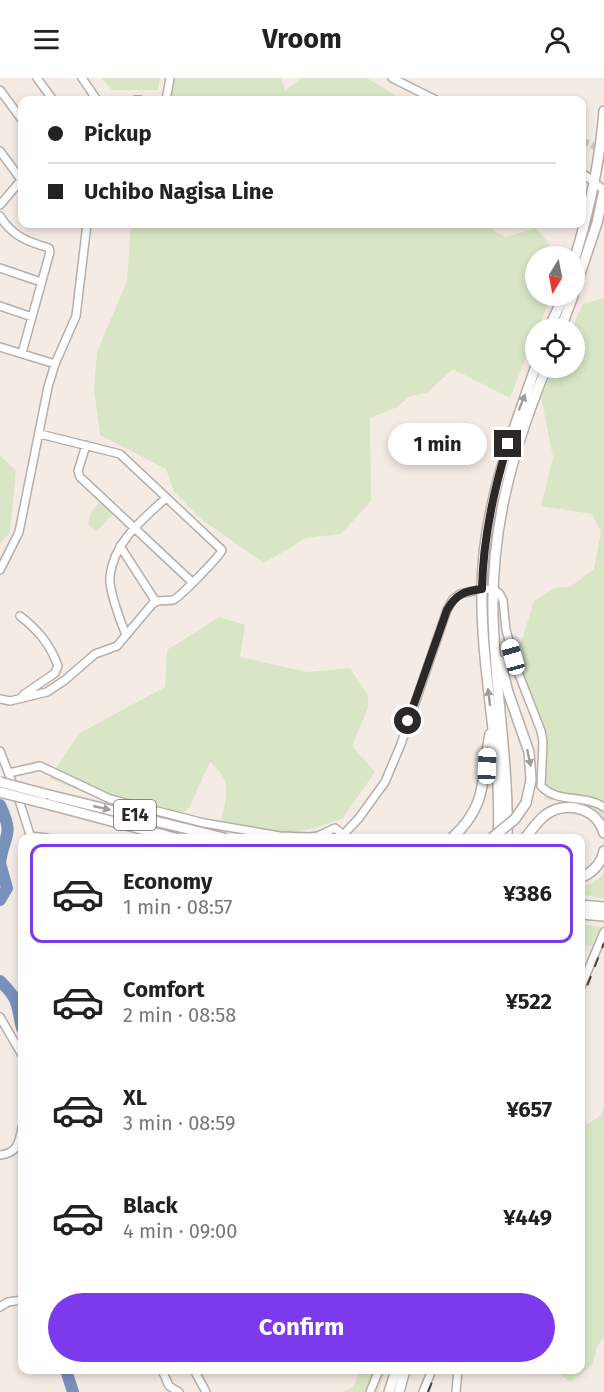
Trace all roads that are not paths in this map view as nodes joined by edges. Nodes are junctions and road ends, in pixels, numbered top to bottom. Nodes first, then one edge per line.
1 (37, 78) edge
2 (82, 78) edge
3 (170, 78) edge
4 (392, 78) edge
5 (0, 90) edge
6 (50, 96) edge
7 (95, 96) edge
8 (167, 96) edge
9 (428, 96) edge
10 (604, 111) edge
11 (18, 115) edge
12 (0, 151) edge
13 (18, 175) edge
14 (586, 176) edge
15 (594, 181) junction
16 (18, 185) edge
17 (604, 190) edge
18 (0, 205) edge
19 (0, 216) edge
20 (586, 224) edge
21 (87, 228) edge
22 (585, 228) edge
23 (579, 246) edge
24 (585, 260) edge
25 (0, 268) edge
26 (41, 282) junction
27 (0, 306) edge
28 (32, 317) junction
29 (0, 347) edge
30 (22, 353) junction
31 (56, 364) junction
32 (532, 378) edge
33 (542, 378) edge
34 (40, 434) junction
35 (86, 445) junction
36 (166, 498) junction
37 (134, 527) junction
38 (120, 546) junction
39 (0, 570) edge
40 (192, 582) junction
41 (482, 589) junction
42 (494, 590) junction
43 (156, 602) junction
44 (20, 616) dead end
45 (126, 635) junction
46 (495, 641) junction
47 (22, 697) junction
48 (0, 699) edge
49 (492, 726) junction
50 (0, 751) edge
51 (9, 773) junction
52 (0, 782) edge
53 (0, 792) edge
54 (46, 799) junction
55 (604, 807) edge
56 (61, 808) junction
57 (604, 833) edge
58 (29, 834) edge
59 (148, 834) edge
60 (160, 834) edge
61 (204, 834) edge
62 (268, 834) edge
63 (322, 834) edge
64 (342, 834) edge
65 (344, 834) edge
66 (456, 834) edge
67 (497, 834) edge
68 (498, 834) edge
69 (507, 834) edge
70 (528, 834) edge
71 (604, 851) edge
72 (585, 875) edge
73 (604, 907) edge
74 (585, 910) edge
75 (585, 910) edge
76 (604, 916) edge
77 (604, 932) edge
78 (585, 977) edge
79 (0, 1017) edge
80 (18, 1048) edge
81 (18, 1146) edge
82 (0, 1155) edge
83 (18, 1301) edge
84 (0, 1307) edge
85 (164, 1374) edge
86 (196, 1374) edge
87 (377, 1374) edge
88 (395, 1374) edge
89 (404, 1374) edge
90 (430, 1374) edge
91 (458, 1374) edge
92 (179, 1392) edge
93 (206, 1392) edge
94 (370, 1392) edge
95 (389, 1392) edge
96 (399, 1392) edge
97 (423, 1392) edge
98 (456, 1392) edge

1 - 6 street
2 - 7 street
3 - 8 street
4 - 9 street
5 - 11 street
10 - 15 highway
12 - 13 street
14 - 15 street
15 - 17 street
15 - 20 highway
16 - 18 street
17 - 24 highway
19 - 26 street
21 - 31 street
22 - 23 highway
25 - 26 street
26 - 28 street
27 - 28 street
28 - 30 street
29 - 30 street
30 - 31 street
31 - 34 street
41 -> 32 highway
33 - 42 highway
34 - 35 street
34 - 39 street
35 - 36 street
35 - 37 street
36 - 37 street
36 - 40 street
37 - 38 street
37 - 40 street
38 - 43 street
38 - 45 street
40 - 43 street
41 - 42 street
49 -> 41 highway
41 - 65 street
42 - 46 highway
42 - 55 street
43 - 45 street
44 - 47 street
45 - 47 street
46 -> 67 highway, bridge
46 - 69 highway
47 - 48 street
49 - 66 highway
49 - 68 highway
50 - 51 street
51 - 58 street
51 - 62 street
52 - 54 highway, E14, bridge
53 - 54 highway, E14, bridge
54 - 56 highway, E14
54 -> 61 highway, E14
56 - 59 highway
56 - 60 highway, E14
57 - 70 highway
63 - 64 street
71 - 72 highway
73 - 74 highway
75 - 76 highway
77 - 78 street
79 - 80 street
81 - 82 street
83 - 84 street
85 - 92 street
86 - 93 street
87 - 94 street
88 - 95 highway
89 - 96 highway
90 - 97 street
91 - 98 street

